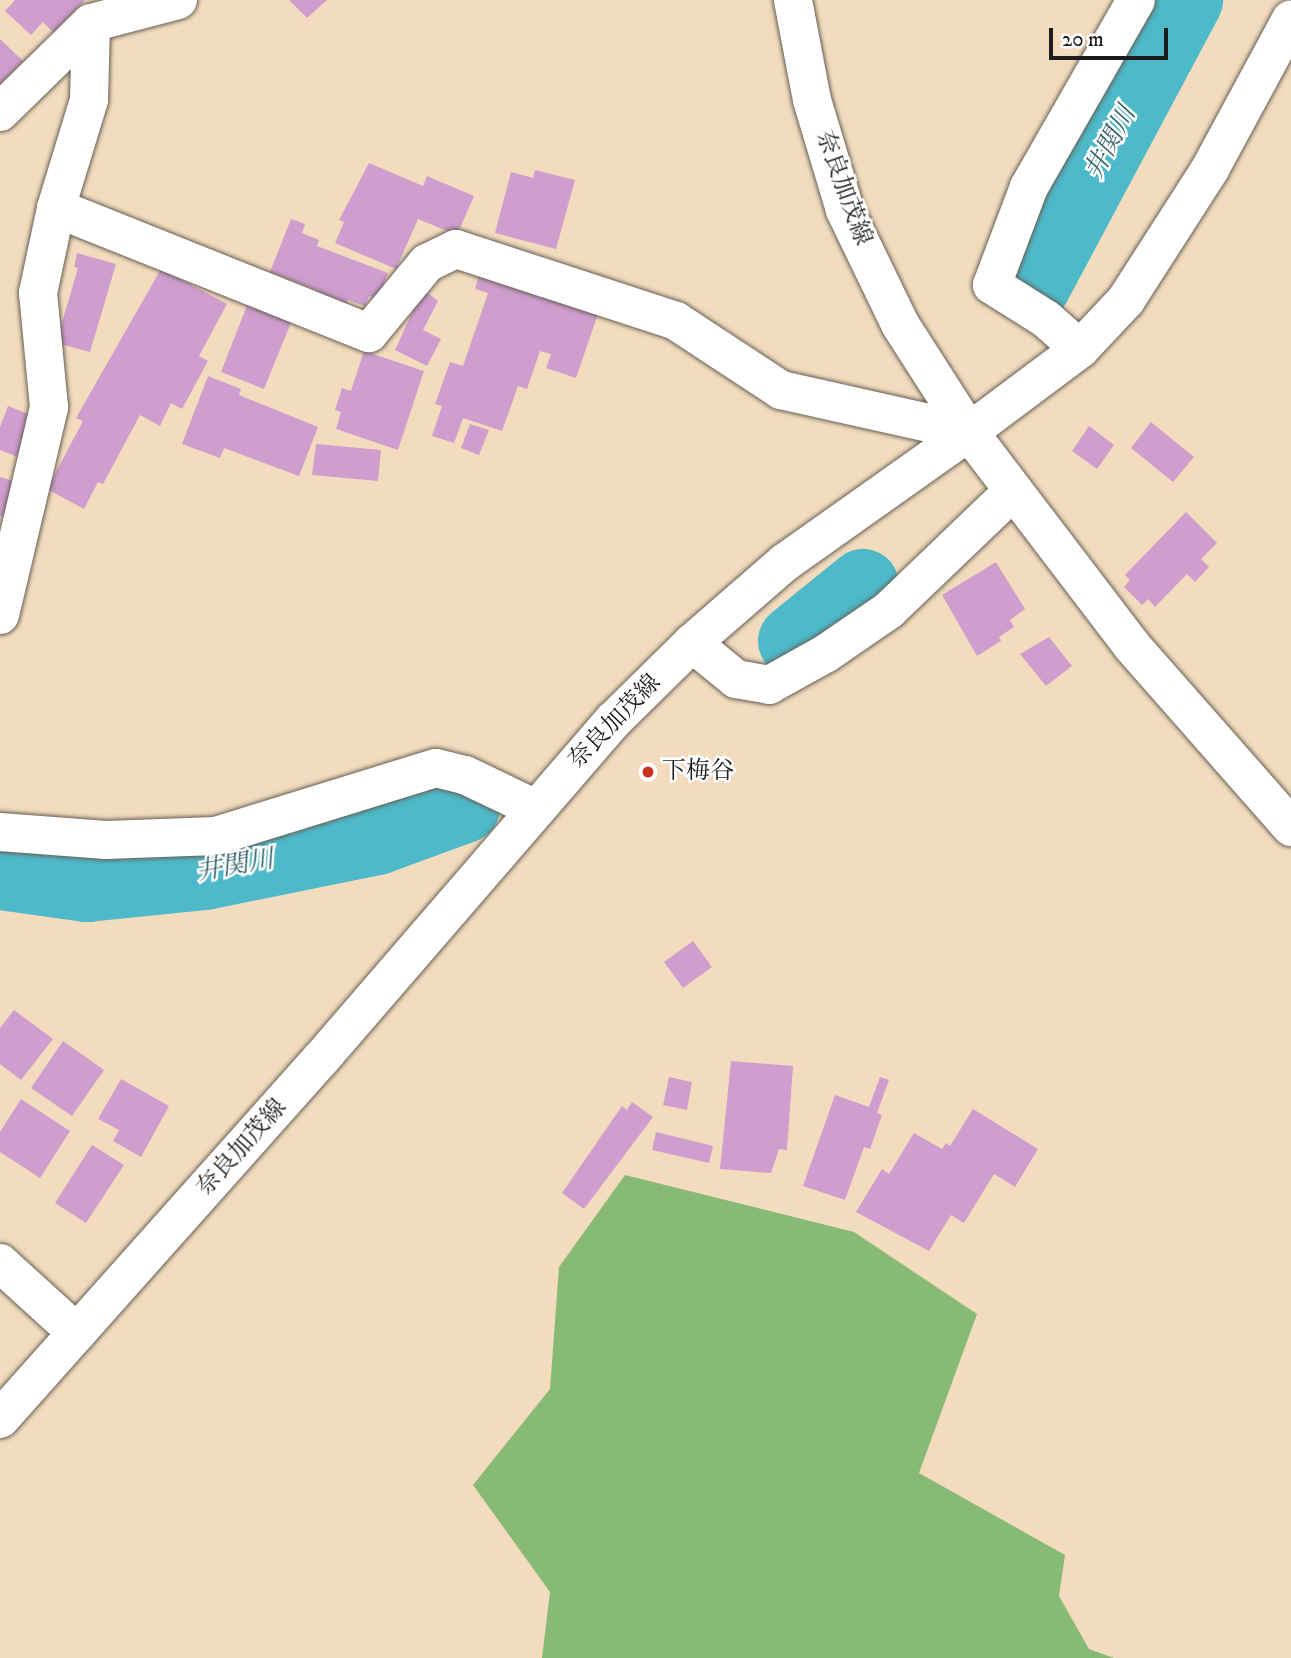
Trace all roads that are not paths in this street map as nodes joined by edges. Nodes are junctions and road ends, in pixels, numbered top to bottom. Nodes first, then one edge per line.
1 (178, 0) edge
2 (793, 0) edge
3 (1136, 0) edge
4 (1291, 19) edge
5 (92, 23) junction
6 (0, 112) edge
7 (56, 208) junction
8 (1080, 349) junction
9 (969, 432) junction
10 (1013, 491) junction
11 (0, 615) edge
12 (692, 643) junction
13 (534, 808) junction
14 (1291, 827) edge
15 (0, 832) edge
16 (0, 1264) edge
17 (76, 1333) junction
18 (0, 1419) edge

1 - 5 street
2 - 9 street, 奈良加茂線
3 - 8 street
4 - 8 street
5 - 6 street
5 - 7 street
7 - 9 street
7 - 11 street
8 - 9 street
9 - 10 street
9 - 12 street, 奈良加茂線
10 - 12 street
10 - 14 street
12 - 13 street, 奈良加茂線
13 - 15 street
13 - 17 street, 奈良加茂線
16 - 17 street
17 - 18 street, 奈良加茂線

